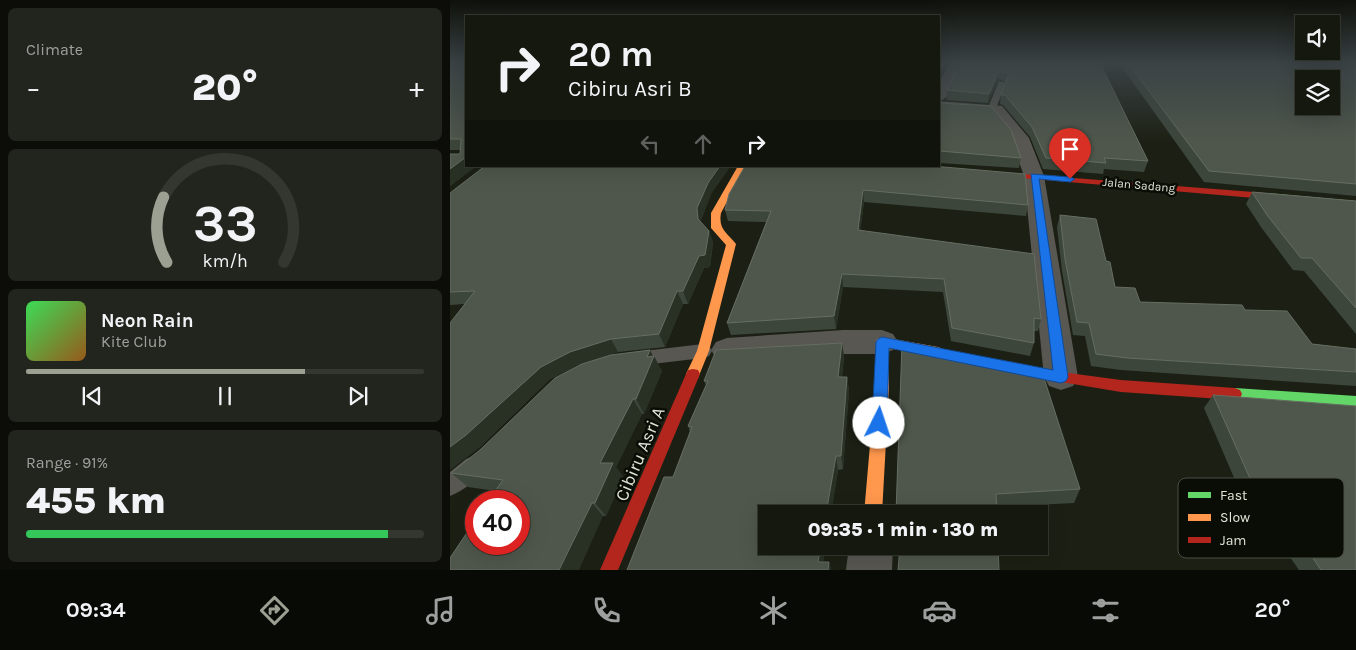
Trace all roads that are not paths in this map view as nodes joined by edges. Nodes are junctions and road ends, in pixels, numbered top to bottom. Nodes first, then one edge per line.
1 (1000, 90) edge
2 (940, 106) edge
3 (992, 108) junction
4 (741, 167) edge
5 (977, 172) edge
6 (1034, 176) junction
7 (1356, 204) edge
8 (882, 342) junction
9 (703, 352) junction
10 (945, 354) edge
11 (619, 361) edge
12 (994, 364) edge
13 (1061, 377) junction
14 (1356, 402) edge
15 (487, 456) edge
16 (450, 485) edge
17 (874, 505) edge
18 (870, 555) edge
19 (609, 570) edge
20 (869, 570) edge

1 - 3 lane
2 - 3 street
3 - 6 street
4 - 9 street, Cibiru Asri A
5 - 6 street, Jalan Sadang
6 - 7 street, Jalan Sadang
6 - 13 street
8 - 9 street
8 - 10 street
8 - 17 street
9 - 11 lane
9 - 19 street, Cibiru Asri A
12 - 13 street
13 - 14 street
15 - 16 lane
18 - 20 street

